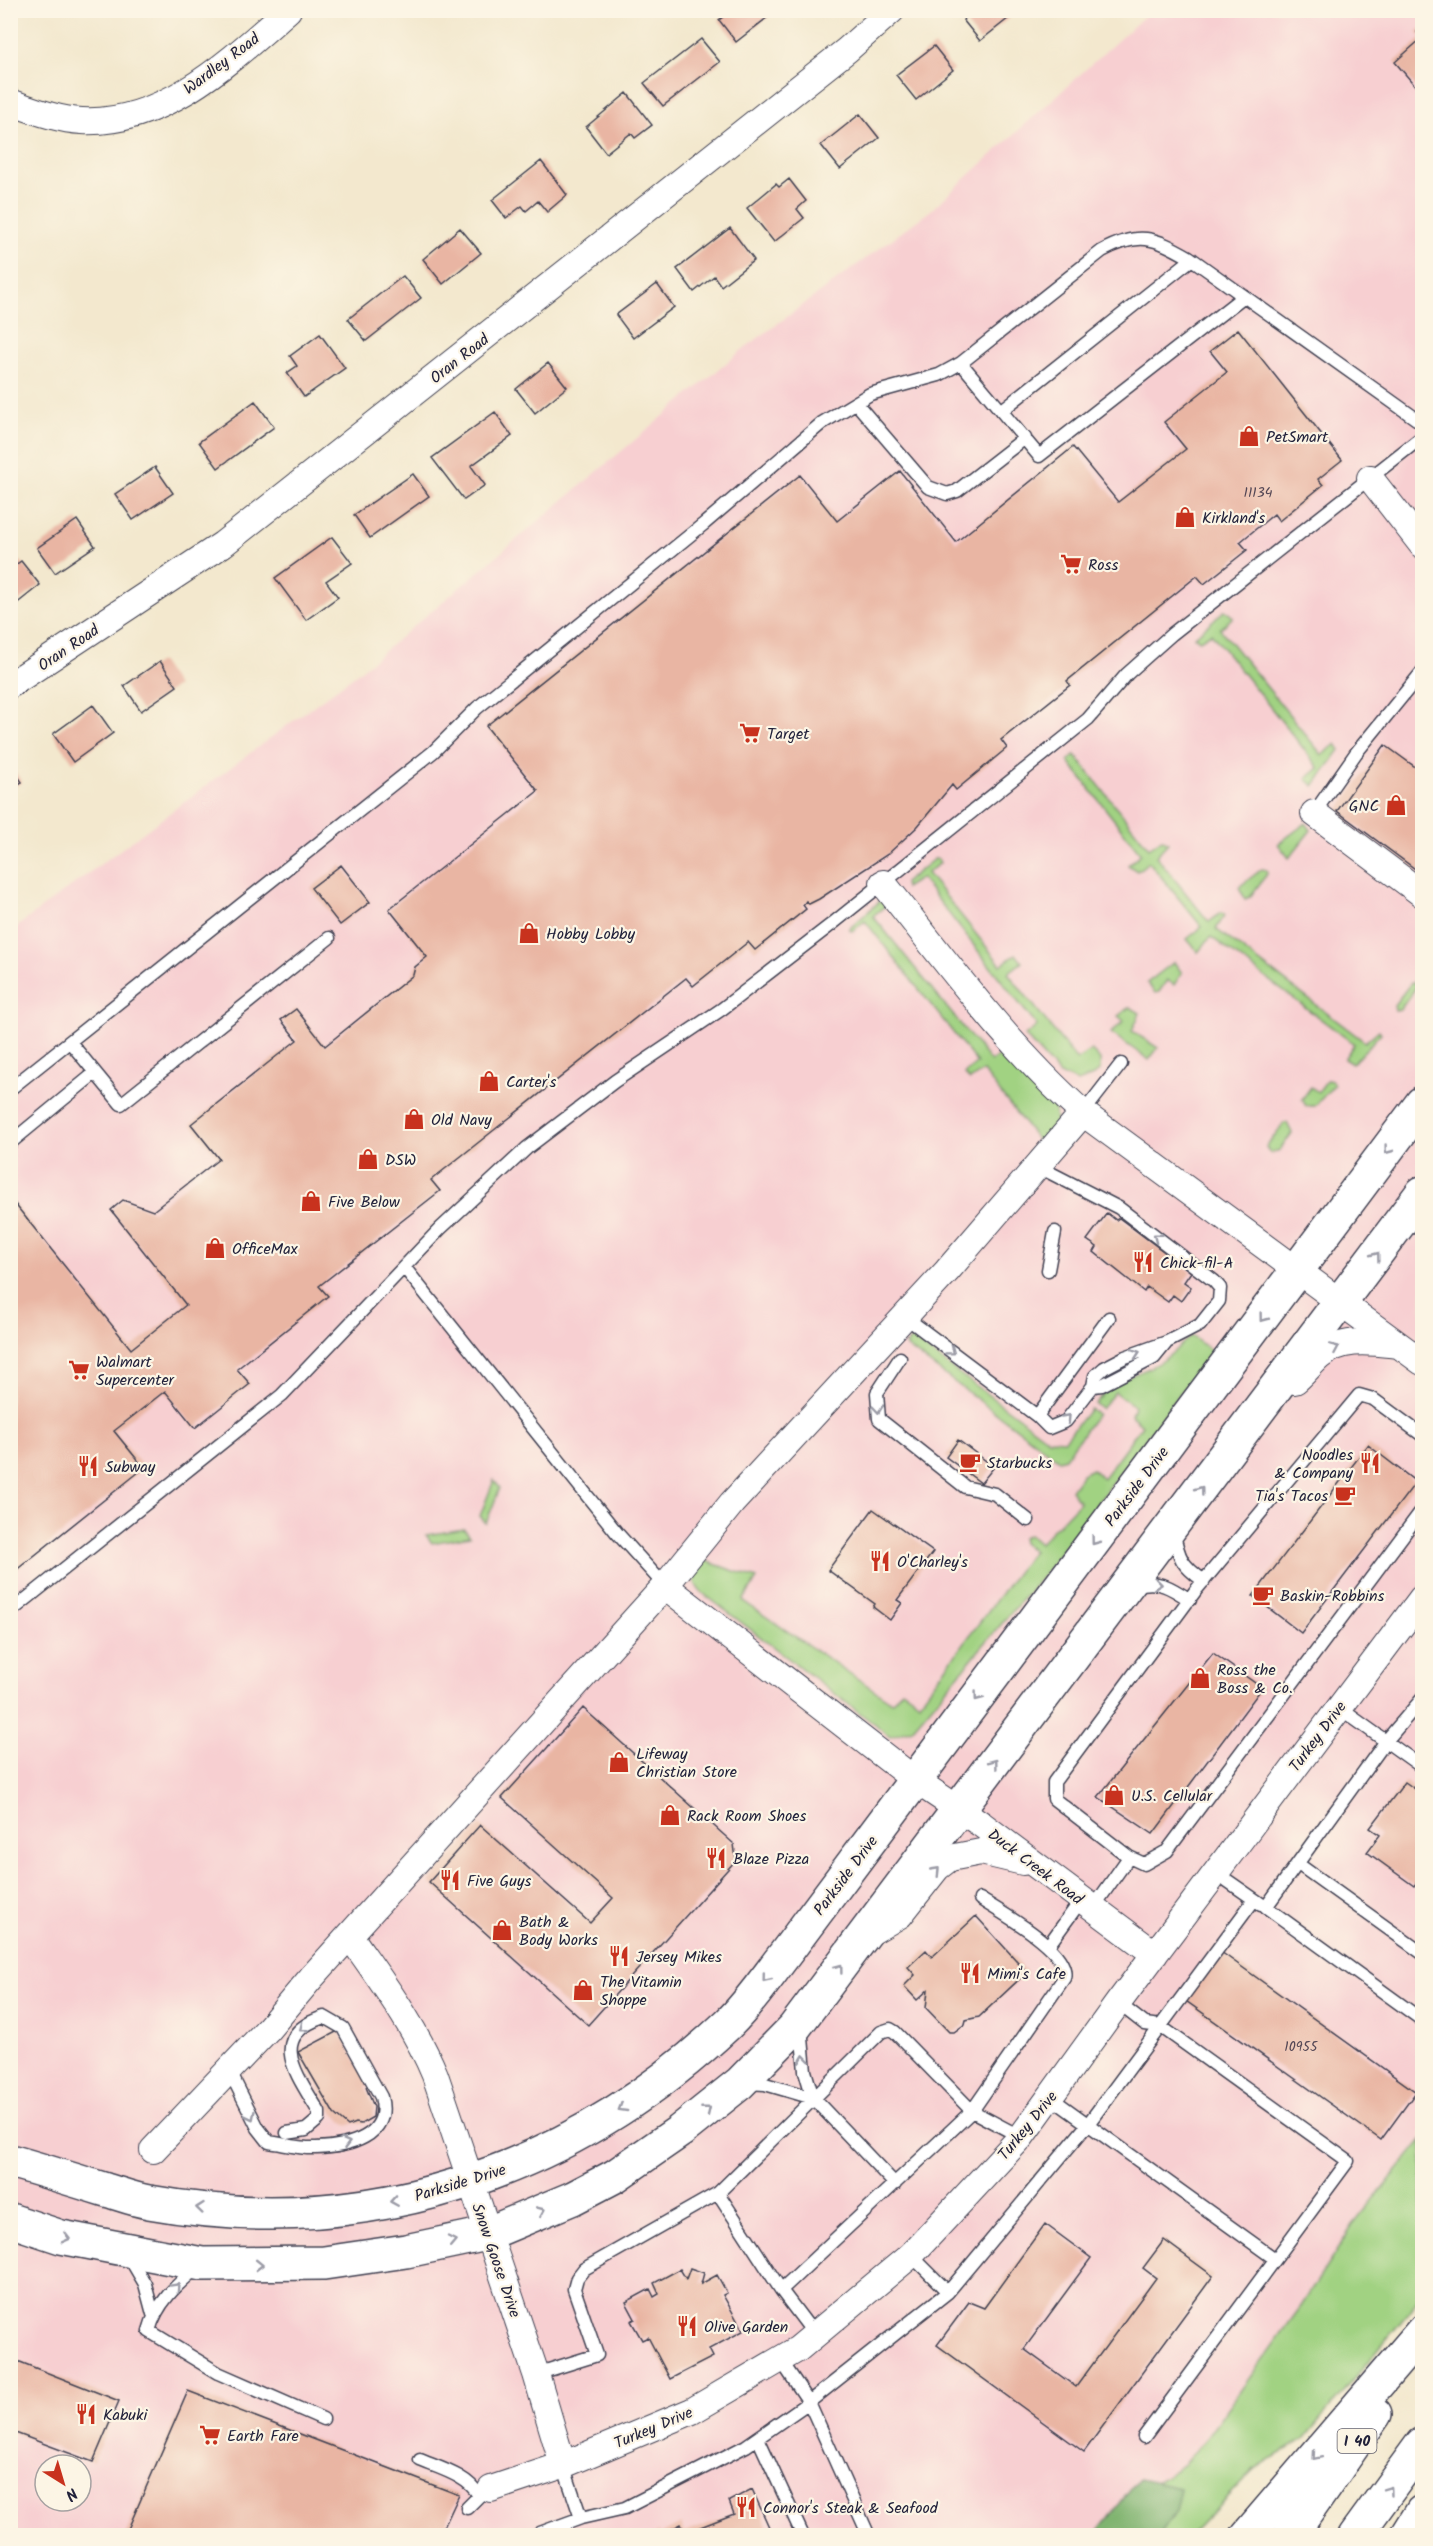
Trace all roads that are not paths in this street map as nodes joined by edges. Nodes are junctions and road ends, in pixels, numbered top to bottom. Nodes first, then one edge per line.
1 (288, 10) edge
2 (892, 10) edge
3 (10, 102) edge
4 (1191, 259) junction
5 (1244, 296) junction
6 (962, 363) junction
7 (856, 403) junction
8 (1001, 411) junction
9 (1422, 423) edge
10 (1422, 437) edge
11 (1025, 438) junction
12 (1370, 478) junction
13 (1422, 545) edge
14 (1422, 672) edge
15 (10, 685) edge
16 (1314, 813) joint
17 (883, 883) junction
18 (1422, 894) edge
19 (329, 938) dead end
20 (70, 1042) junction
21 (1121, 1065) dead end
22 (95, 1073) junction
23 (10, 1089) edge
24 (1422, 1103) edge
25 (1083, 1113) junction
26 (10, 1143) edge
27 (1039, 1167) junction
28 (1422, 1192) edge
29 (1055, 1232) dead end
30 (404, 1267) junction
31 (1048, 1270) dead end
32 (1298, 1271) junction
33 (1341, 1303) junction
34 (904, 1316) junction
35 (1109, 1317) dead end
36 (1399, 1345) junction
37 (900, 1358) dead end
38 (1422, 1362) edge
39 (1258, 1412) junction
40 (1037, 1416) junction
41 (1422, 1435) edge
42 (1422, 1510) edge
43 (1028, 1520) dead end
44 (1172, 1527) junction
45 (1204, 1581) junction
46 (665, 1586) junction
47 (1124, 1591) junction
48 (1422, 1598) edge
49 (1190, 1600) junction
50 (10, 1612) edge
51 (1422, 1699) edge
52 (1338, 1707) junction
53 (1386, 1741) junction
54 (1422, 1767) edge
55 (915, 1780) junction
56 (958, 1810) junction
57 (1129, 1857) junction
58 (1298, 1864) junction
59 (1037, 1866) junction
60 (1215, 1872) junction
61 (980, 1899) dead end
62 (1254, 1900) junction
63 (1087, 1904) junction
64 (1266, 1907) junction
65 (350, 1936) junction
66 (863, 1937) junction
67 (1048, 1946) junction
68 (1422, 1953) edge
69 (1155, 1954) junction
70 (1118, 2003) junction
71 (800, 2019) junction
72 (1422, 2020) edge
73 (1160, 2026) junction
74 (229, 2070) junction
75 (740, 2083) junction
76 (1050, 2097) junction
77 (813, 2098) junction
78 (972, 2111) junction
79 (1088, 2124) junction
80 (287, 2133) dead end
81 (1021, 2137) junction
82 (153, 2150) dead end
83 (10, 2161) edge
84 (471, 2182) junction
85 (895, 2184) junction
86 (718, 2193) junction
87 (10, 2220) edge
88 (487, 2234) junction
89 (126, 2251) junction
90 (911, 2255) junction
91 (1275, 2259) junction
92 (202, 2264) junction
93 (781, 2290) junction
94 (948, 2292) junction
95 (153, 2314) junction
96 (1422, 2332) edge
97 (814, 2335) junction
98 (1422, 2346) edge
99 (780, 2359) junction
100 (536, 2374) junction
101 (808, 2402) junction
102 (323, 2419) dead end
103 (1144, 2437) dead end
104 (758, 2438) junction
105 (1422, 2444) edge
106 (420, 2460) dead end
107 (563, 2465) junction
108 (485, 2493) junction
109 (467, 2508) dead end
110 (1422, 2512) edge
111 (581, 2518) junction
112 (541, 2535) edge
113 (803, 2535) edge
114 (869, 2535) edge
115 (1247, 2535) edge
116 (1290, 2535) edge
117 (1355, 2535) edge
118 (1407, 2535) edge

1 - 3 street, Wardley Road
2 - 15 street, Oran Road
4 - 5 lane
4 - 6 lane
4 - 8 lane
5 - 9 lane
5 - 11 lane
6 - 7 lane
6 - 8 lane
7 - 11 lane
7 - 20 lane
8 - 11 lane
10 - 12 lane
12 - 13 street
12 - 17 lane
14 - 16 lane
16 - 18 street
17 - 25 street
17 - 30 lane
19 - 22 lane
20 - 22 lane
20 - 23 lane
21 - 25 lane
22 - 26 lane
24 -> 32 main road, Parkside Drive
25 - 27 street
25 - 32 street
27 - 34 street
40 -> 27 lane
33 -> 28 main road
29 - 31 lane
30 - 46 lane
30 - 50 lane
32 - 33 street
32 -> 55 main road, Parkside Drive
33 - 36 street
33 - 39 main road
34 -> 40 lane
34 - 46 street
35 - 40 lane
36 - 38 street
39 -> 36 street
37 -> 43 lane
44 -> 39 main road
41 - 45 lane
42 - 57 lane
44 - 45 lane
44 - 47 main road
45 - 49 lane
46 - 55 street, Duck Creek Road
46 - 65 street
47 -> 49 lane
56 -> 47 main road
48 - 52 street, Turkey Drive
49 - 57 lane
51 - 53 lane
52 - 53 lane
52 - 60 street, Turkey Drive
53 - 54 lane
53 - 58 lane
55 - 56 street, Duck Creek Road
55 -> 84 main road, Parkside Drive
56 - 59 street, Duck Creek Road
56 - 66 main road
57 - 63 lane
58 - 64 lane
58 - 68 lane
59 - 63 street, Duck Creek Road
66 -> 59 street
60 - 62 lane
60 - 69 street, Turkey Drive
61 - 67 lane
62 - 64 lane
62 - 73 lane
63 - 67 lane
63 - 69 street, Duck Creek Road
64 - 72 lane
65 - 74 street
65 - 84 street, Snow Goose Drive
71 -> 66 main road
67 - 78 lane
69 - 70 street, Turkey Drive
70 - 73 lane
70 - 76 street, Turkey Drive
71 - 75 main road
77 -> 71 lane
73 - 79 lane
73 - 91 lane
74 -> 80 lane
74 - 82 street
75 - 77 lane
88 -> 75 main road
76 - 79 lane
76 - 81 street, Turkey Drive
77 - 78 lane
77 - 85 lane
77 - 86 lane
78 - 81 lane
78 - 85 lane
79 - 91 lane
79 - 94 lane
81 - 90 street, Turkey Drive
84 -> 83 main road, Parkside Drive
84 - 88 street, Snow Goose Drive
85 - 93 lane
86 - 93 lane
86 - 100 lane
87 -> 89 main road
92 -> 88 main road
88 - 100 street, Snow Goose Drive
89 - 92 main road
89 - 95 lane
90 - 94 lane
90 - 97 street, Turkey Drive
91 - 103 lane
95 -> 92 lane
93 - 97 lane
94 - 101 lane
95 - 102 lane
96 -> 115 main road
97 - 99 street, Turkey Drive
98 - 116 main road, I 40
99 - 101 lane
99 - 107 street, Turkey Drive
100 - 107 street, Snow Goose Drive
101 - 104 lane
101 - 114 lane
104 - 111 lane
104 - 113 lane
117 -> 105 main road
106 - 108 lane
107 - 108 street, Turkey Drive
107 - 111 lane
108 - 109 lane
110 - 118 main road
111 - 112 lane

